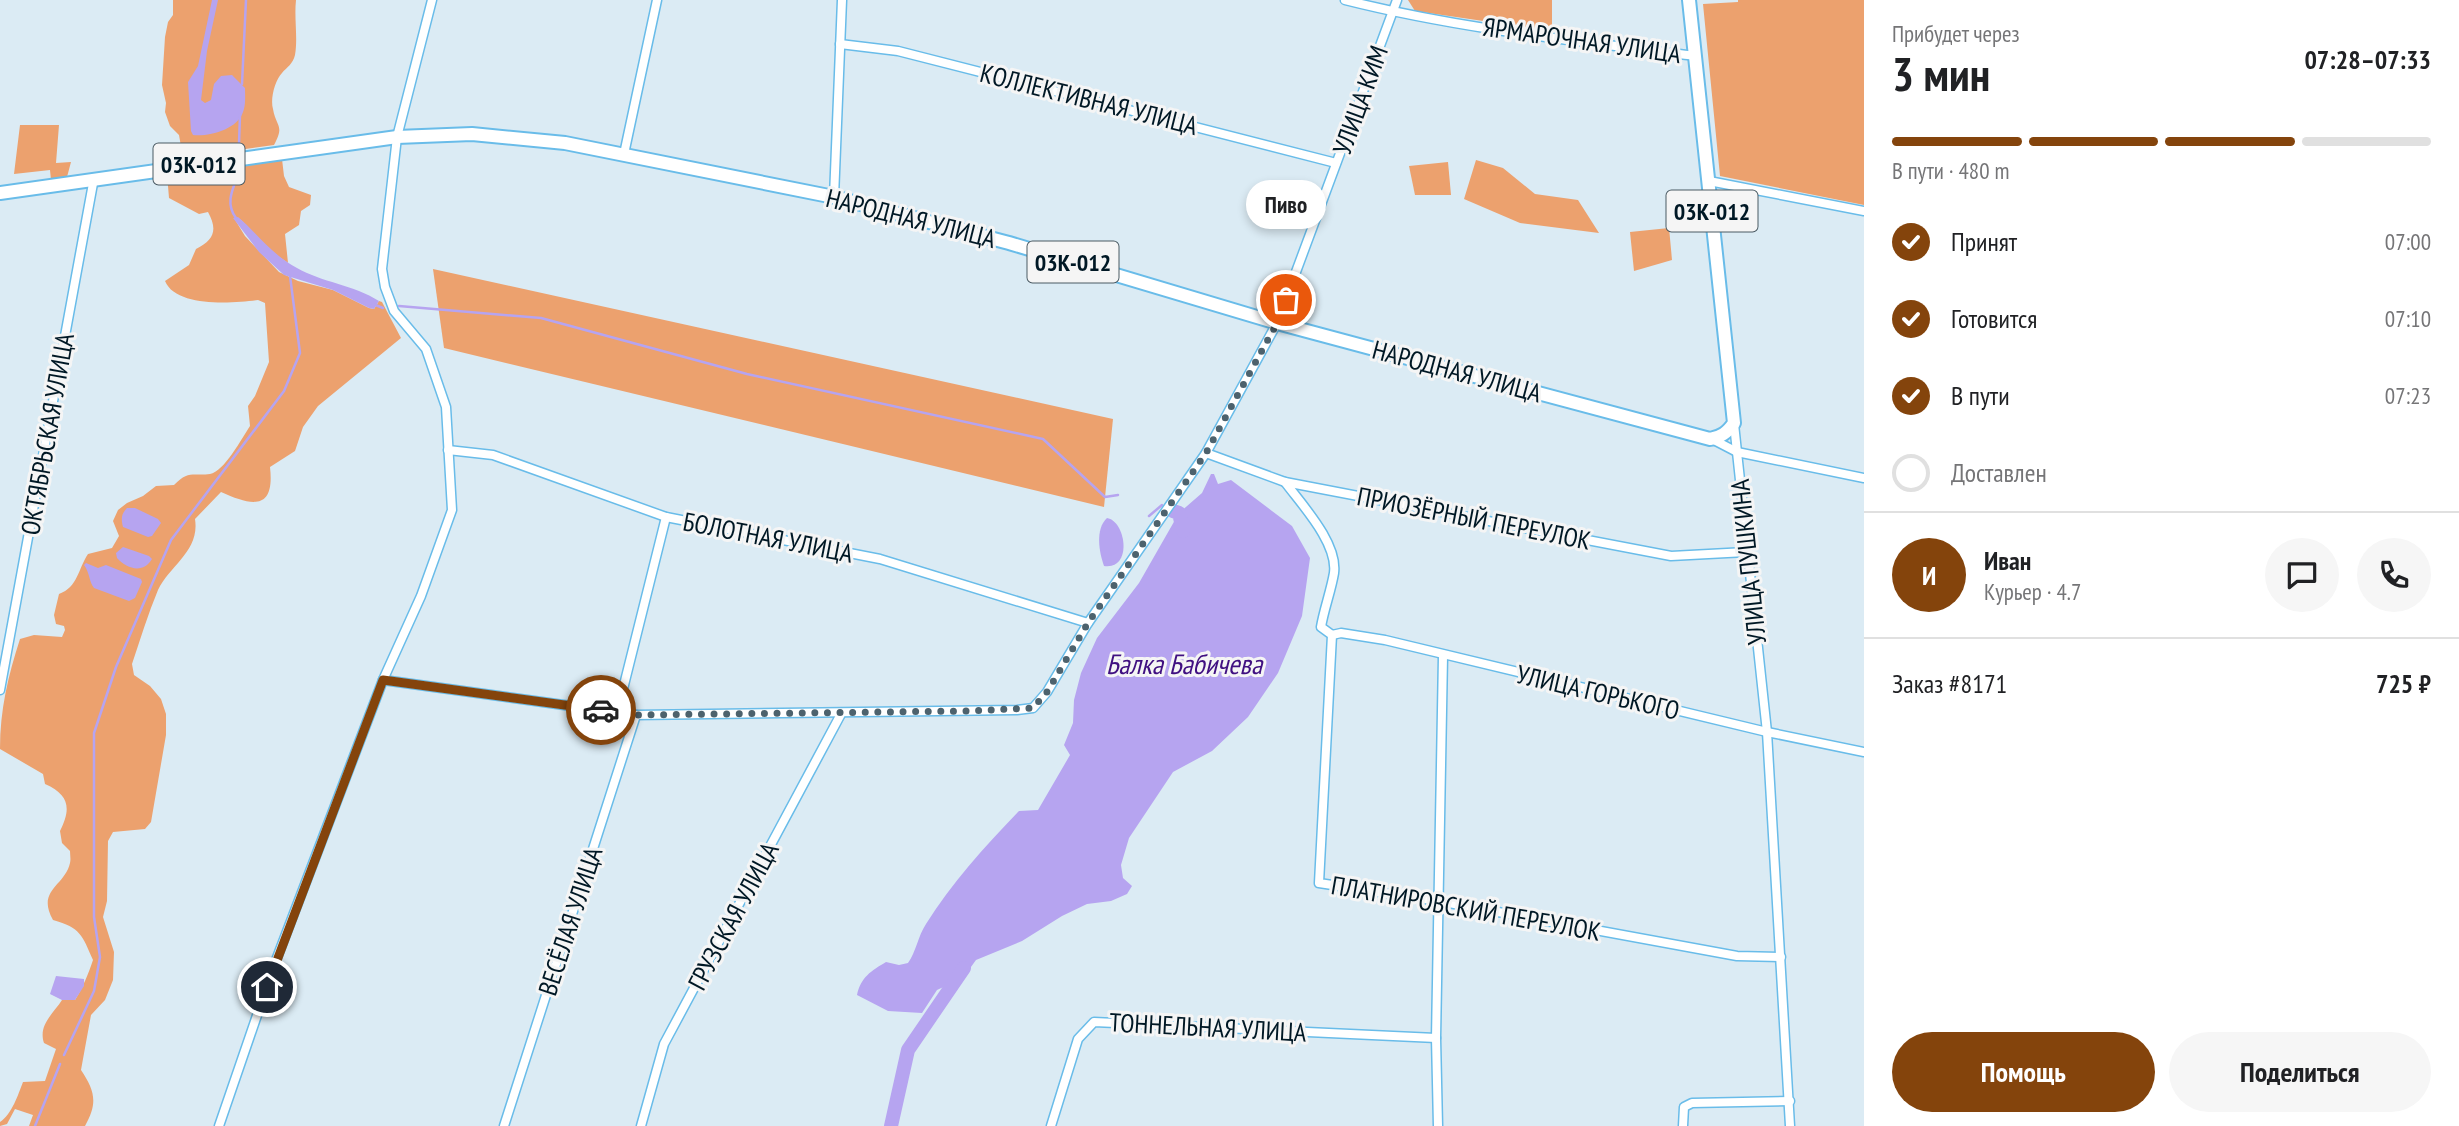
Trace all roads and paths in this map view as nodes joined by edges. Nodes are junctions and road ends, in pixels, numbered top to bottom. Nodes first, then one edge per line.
1 (432, 0) edge
2 (657, 0) edge
3 (842, 0) edge
4 (1345, 0) edge
5 (1397, 0) edge
6 (1689, 0) edge
7 (1392, 12) junction
8 (840, 44) junction
9 (1695, 56) junction
10 (397, 137) junction
11 (624, 154) junction
12 (1336, 163) junction
13 (94, 178) junction
14 (1709, 181) junction
15 (0, 193) edge
16 (834, 197) junction
17 (1864, 211) edge
18 (1277, 323) junction
19 (1734, 423) junction
20 (1710, 439) junction
21 (448, 450) junction
22 (1737, 452) junction
23 (1206, 453) junction
24 (1864, 478) edge
25 (1285, 482) junction
26 (666, 517) junction
27 (1746, 552) junction
28 (1088, 623) junction
29 (1332, 635) junction
30 (1443, 656) junction
31 (383, 680) junction
32 (0, 690) edge
33 (617, 713) junction
34 (841, 714) junction
35 (636, 715) junction
36 (1767, 732) junction
37 (1864, 752) edge
38 (1438, 901) junction
39 (1781, 957) junction
40 (1436, 1038) junction
41 (1790, 1101) junction
42 (219, 1126) edge
43 (504, 1126) edge
44 (641, 1126) edge
45 (1051, 1126) edge
46 (1438, 1126) edge
47 (1683, 1126) edge
48 (1790, 1126) edge

1 - 10 street
2 - 11 street
3 - 8 street
4 - 7 street, ЯРМАРОЧНАЯ УЛИЦА
5 - 7 street, УЛИЦА КИМ
6 - 9 main road, УЛИЦА ПУШКИНА / 03К-012
7 - 9 street, ЯРМАРОЧНАЯ УЛИЦА
7 - 12 street, УЛИЦА КИМ
8 - 12 street, КОЛЛЕКТИВНАЯ УЛИЦА
8 - 16 street
9 - 14 main road, УЛИЦА ПУШКИНА / 03К-012
10 - 11 main road, НАРОДНАЯ УЛИЦА / 03К-012
10 - 13 main road, 03К-012
10 - 21 street
11 - 16 main road, НАРОДНАЯ УЛИЦА / 03К-012
12 - 18 street, УЛИЦА КИМ
13 - 15 main road, 03К-012
13 - 32 street, ОКТЯБРЬСКАЯ УЛИЦА
14 - 17 street
14 - 19 main road, УЛИЦА ПУШКИНА / 03К-012
16 - 18 main road, НАРОДНАЯ УЛИЦА / 03К-012
18 - 20 main road, НАРОДНАЯ УЛИЦА / 03К-012
18 - 23 street, УЛИЦА КИМ
19 - 20 main road
19 - 22 street, УЛИЦА ПУШКИНА
20 - 22 street
21 - 26 street, БОЛОТНАЯ УЛИЦА
21 - 31 street
22 - 24 street
22 - 27 street, УЛИЦА ПУШКИНА
23 - 25 street, ПРИОЗЁРНЫЙ ПЕРЕУЛОК
23 - 28 street, УЛИЦА КИМ
25 - 27 street, ПРИОЗЁРНЫЙ ПЕРЕУЛОК
25 - 29 street, ПЛАТНИРОВСКИЙ ПЕРЕУЛОК
26 - 28 street, БОЛОТНАЯ УЛИЦА
26 - 33 street
27 - 36 street, УЛИЦА ПУШКИНА
28 - 34 street, УЛИЦА КИМ
29 - 30 street, УЛИЦА ГОРЬКОГО
29 - 38 street, ПЛАТНИРОВСКИЙ ПЕРЕУЛОК
30 - 36 street, УЛИЦА ГОРЬКОГО
30 - 38 street
31 - 33 street
31 - 42 street
33 - 35 street
34 - 35 street
34 - 44 street, ГРУЗСКАЯ УЛИЦА
35 - 43 street, ВЕСЁЛАЯ УЛИЦА
36 - 37 street, УЛИЦА ГОРЬКОГО
36 - 39 street, УЛИЦА ПУШКИНА
38 - 39 street, ПЛАТНИРОВСКИЙ ПЕРЕУЛОК
38 - 40 street
39 - 41 street, УЛИЦА ПУШКИНА
40 - 45 street, ТОННЕЛЬНАЯ УЛИЦА
40 - 46 street
41 - 47 street
41 - 48 street, УЛИЦА ПУШКИНА

